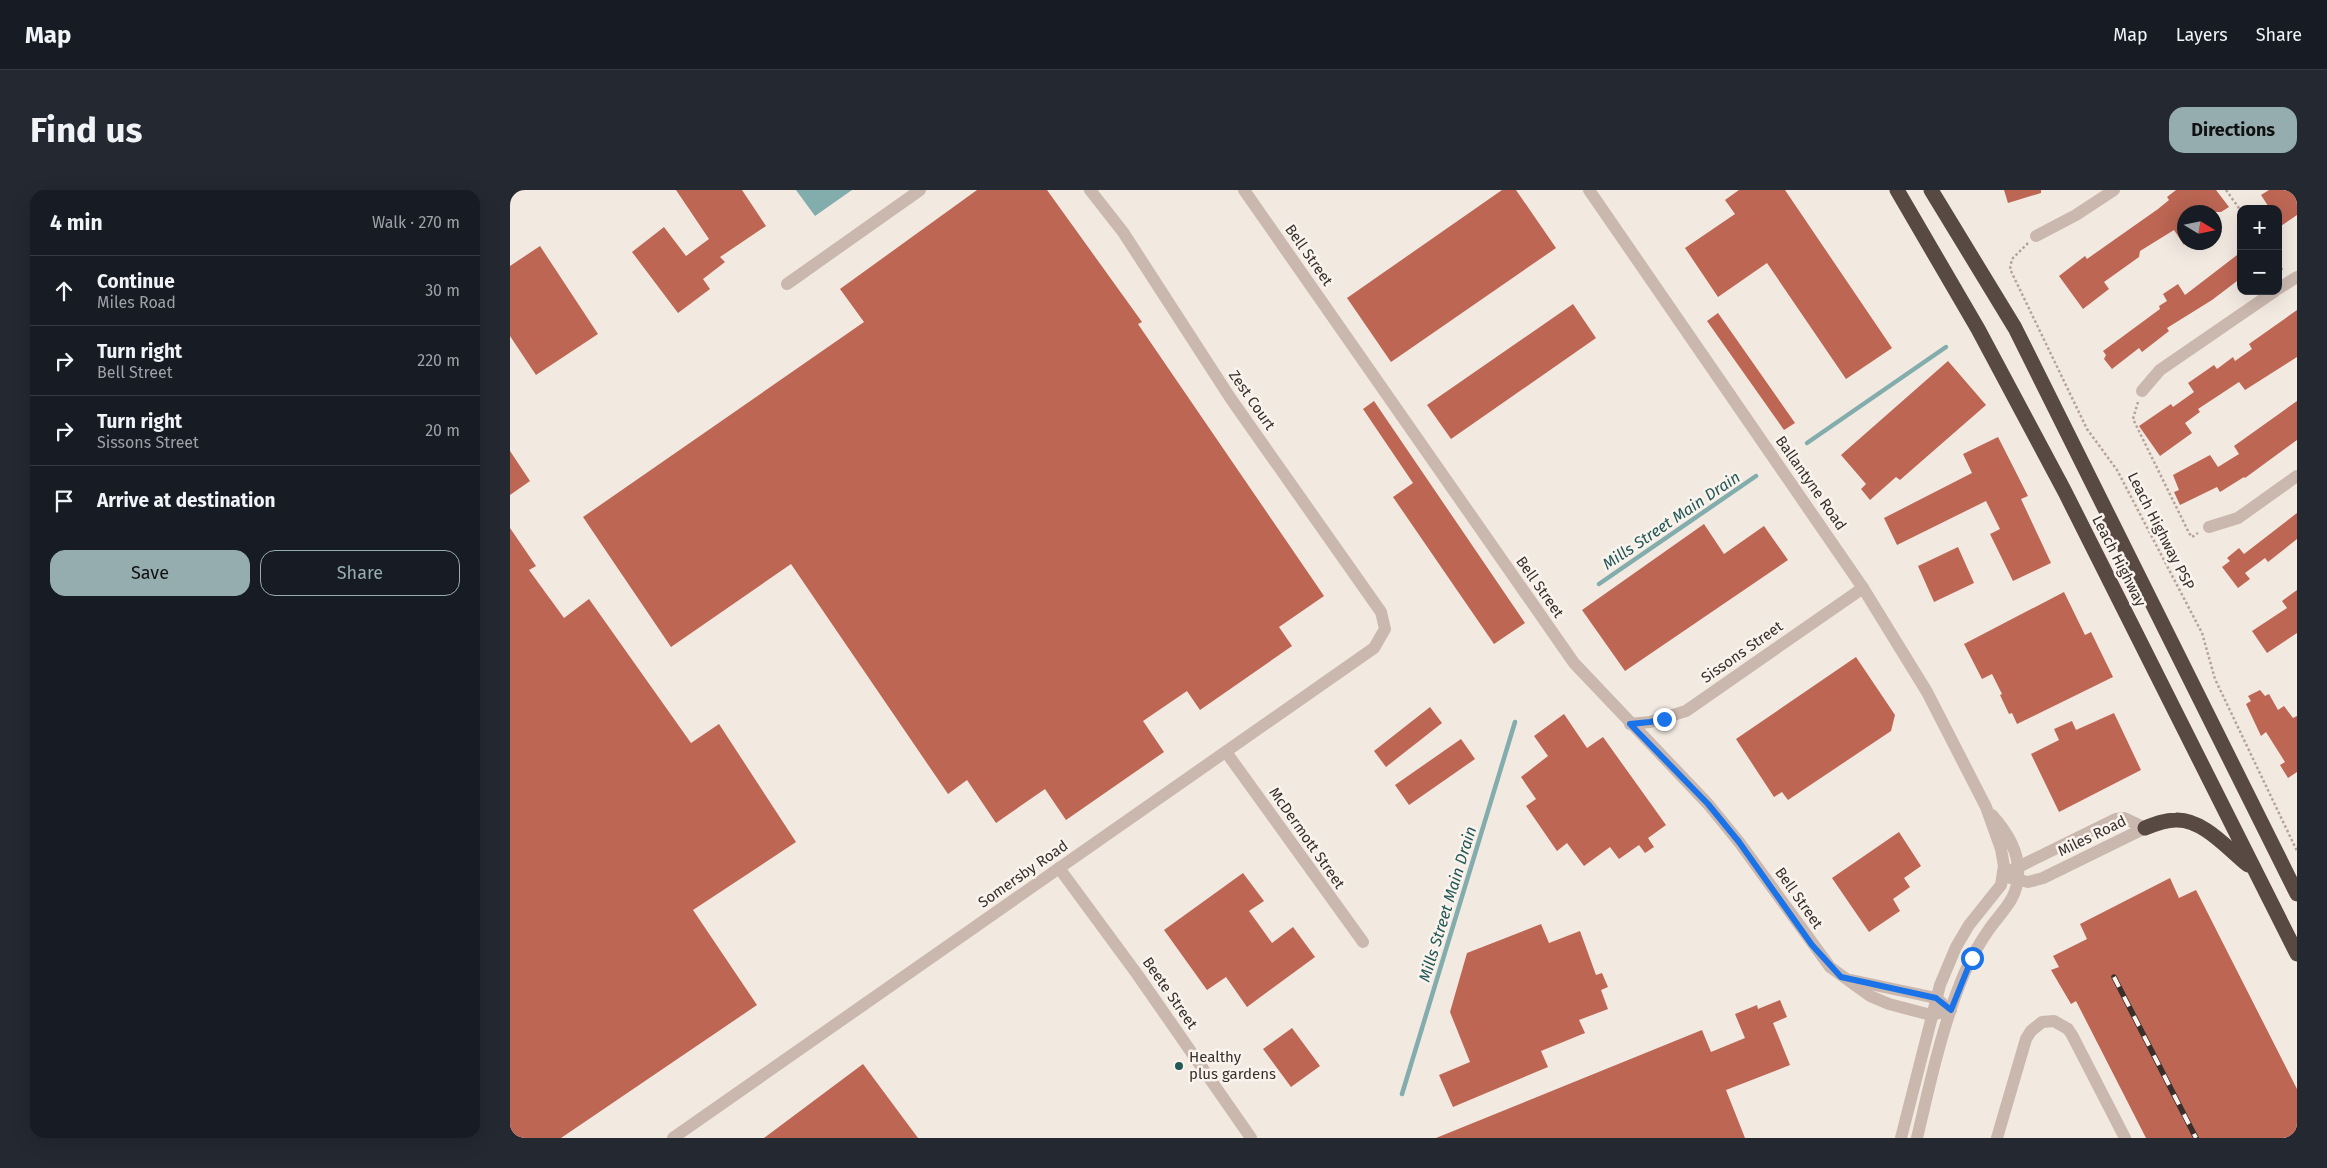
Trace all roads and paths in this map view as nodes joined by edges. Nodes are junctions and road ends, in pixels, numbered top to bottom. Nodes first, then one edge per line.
1 (920, 190) edge
2 (1090, 190) edge
3 (1244, 190) edge
4 (1589, 190) edge
5 (1896, 190) edge
6 (1932, 190) edge
7 (2114, 190) edge
8 (2226, 190) edge
9 (2237, 205) edge
10 (2036, 236) joint
11 (2297, 277) edge
12 (787, 284) dead end
13 (2282, 286) edge
14 (2269, 295) edge
15 (2142, 391) joint
16 (2297, 476) edge
17 (2209, 527) joint
18 (1863, 588) junction
19 (1385, 629) joint
20 (1630, 724) junction
21 (1226, 752) junction
22 (1986, 807) junction
23 (2145, 828) junction
24 (2014, 849) junction
25 (2297, 851) edge
26 (2040, 858) junction
27 (2018, 866) junction
28 (1059, 868) junction
29 (2253, 869) junction
30 (2003, 875) junction
31 (2018, 881) junction
32 (2034, 882) junction
33 (2297, 894) edge
34 (2013, 899) junction
35 (1363, 942) dead end
36 (2297, 954) edge
37 (1841, 977) junction
38 (1936, 998) junction
39 (1951, 1010) junction
40 (1931, 1015) junction
41 (673, 1138) edge
42 (1251, 1138) edge
43 (1901, 1138) edge
44 (1917, 1138) edge
45 (1997, 1138) edge
46 (2125, 1138) edge

1 - 12 street
2 - 19 street, Zest Court
3 - 20 street, Bell Street
4 - 18 street, Ballantyne Road
5 - 29 highway, Leach Highway
6 - 33 highway, Leach Highway
7 - 10 street
8 - 9 path
10 - 25 path, Leach Highway PSP
11 - 13 street
14 - 15 street
15 - 17 path
16 - 17 street
18 - 20 street, Sissons Street
18 - 22 street, Ballantyne Road
19 - 21 street, Somersby Road
20 - 37 street, Bell Street
21 - 28 street, Somersby Road
21 - 35 street, McDermott Street
22 - 24 street, Ballantyne Road
22 - 30 street, Ballantyne Road
23 - 26 street, Miles Road
23 - 29 highway
23 - 32 street, Miles Road
24 - 26 street
24 - 27 street, Ballantyne Road
26 - 27 street, Miles Road
27 - 30 street, Miles Road
27 - 31 street, Ballantyne Road
28 - 41 street, Somersby Road
28 - 42 street, Beete Street
29 - 36 highway, Leach Highway
30 - 31 street, Miles Road
30 - 38 street
31 - 32 street, Miles Road
31 - 34 street
32 - 34 street
34 - 39 street
37 - 38 street
37 - 40 street, Bell Street
38 - 39 street
38 - 40 street
39 - 40 street, Bell Street
39 - 44 street
40 - 43 street
45 - 46 street

